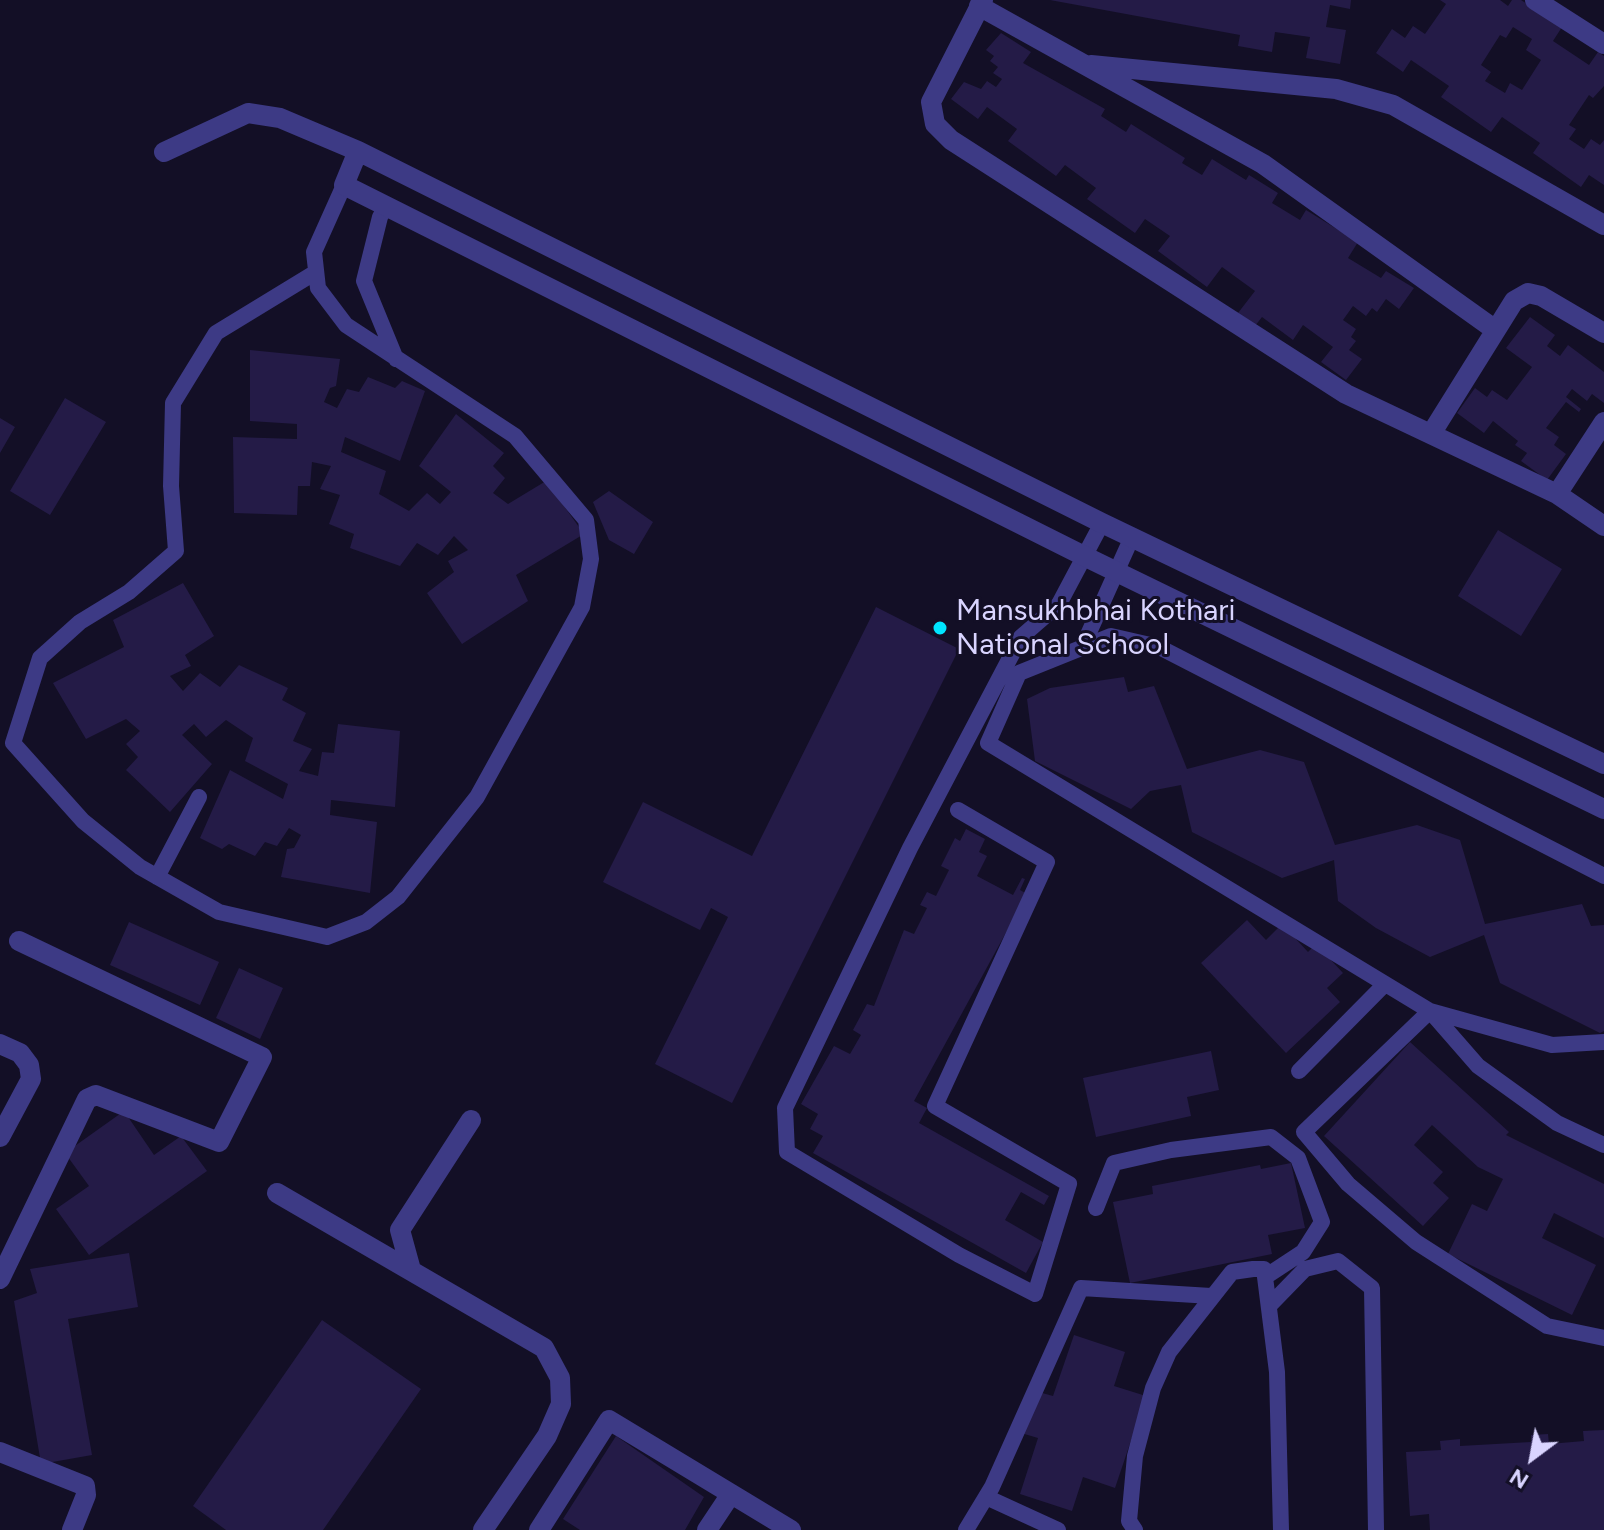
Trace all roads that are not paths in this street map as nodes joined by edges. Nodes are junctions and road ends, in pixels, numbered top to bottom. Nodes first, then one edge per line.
1 (1535, 0) edge
2 (981, 3) edge
3 (1604, 44) edge
4 (1082, 64) junction
5 (358, 151) junction
6 (164, 152) dead end
7 (344, 185) junction
8 (386, 206) junction
9 (1604, 225) edge
10 (316, 272) junction
11 (1494, 329) junction
12 (1604, 333) edge
13 (396, 359) junction
14 (1604, 422) edge
15 (1431, 434) junction
16 (1557, 494) junction
17 (1102, 523) junction
18 (1604, 526) edge
19 (1132, 537) junction
20 (1086, 557) junction
21 (1117, 572) junction
22 (1082, 648) junction
23 (1604, 764) edge
24 (199, 797) dead end
25 (1604, 809) edge
26 (958, 810) dead end
27 (1604, 876) edge
28 (157, 877) junction
29 (19, 941) dead end
30 (1385, 984) junction
31 (1430, 1011) junction
32 (1604, 1042) edge
33 (0, 1044) edge
34 (1299, 1071) dead end
35 (471, 1120) dead end
36 (0, 1137) edge
37 (1604, 1145) edge
38 (277, 1193) dead end
39 (1096, 1208) dead end
40 (411, 1270) junction
41 (1265, 1277) junction
42 (0, 1279) edge
43 (1211, 1296) junction
44 (1269, 1306) junction
45 (1604, 1338) edge
46 (0, 1452) edge
47 (731, 1494) junction
48 (986, 1497) junction
49 (72, 1530) edge
50 (483, 1530) edge
51 (539, 1530) edge
52 (707, 1530) edge
53 (791, 1530) edge
54 (966, 1530) edge
55 (1058, 1530) edge
56 (1135, 1530) edge
57 (1281, 1530) edge
58 (1376, 1530) edge

1 - 3 street
2 - 4 street
2 - 15 street
4 - 9 street
4 - 11 street
5 - 6 street
5 - 7 street
5 - 17 street
7 - 8 street
7 - 10 lane
8 - 13 lane
8 - 20 street
10 - 13 lane
10 - 28 lane
11 - 12 street
11 - 15 street
13 - 28 lane
14 - 16 street
15 - 16 street
16 - 18 street
17 - 19 street
17 - 20 lane
19 - 21 lane
19 - 23 street
20 - 21 street
20 - 26 lane
21 - 22 lane
21 - 25 street
22 - 27 lane
22 - 30 lane
24 - 28 lane
29 - 42 street
30 - 31 lane
30 - 34 lane
31 - 32 lane
31 - 37 lane
31 - 45 lane
33 - 36 street
35 - 40 street
38 - 40 street
39 - 41 lane
40 - 50 street
41 - 43 lane
41 - 44 lane
43 - 48 lane
43 - 56 lane
44 - 57 lane
44 - 58 lane
46 - 49 street
47 - 51 street
47 - 52 street
47 - 53 street
48 - 54 lane
48 - 55 lane

